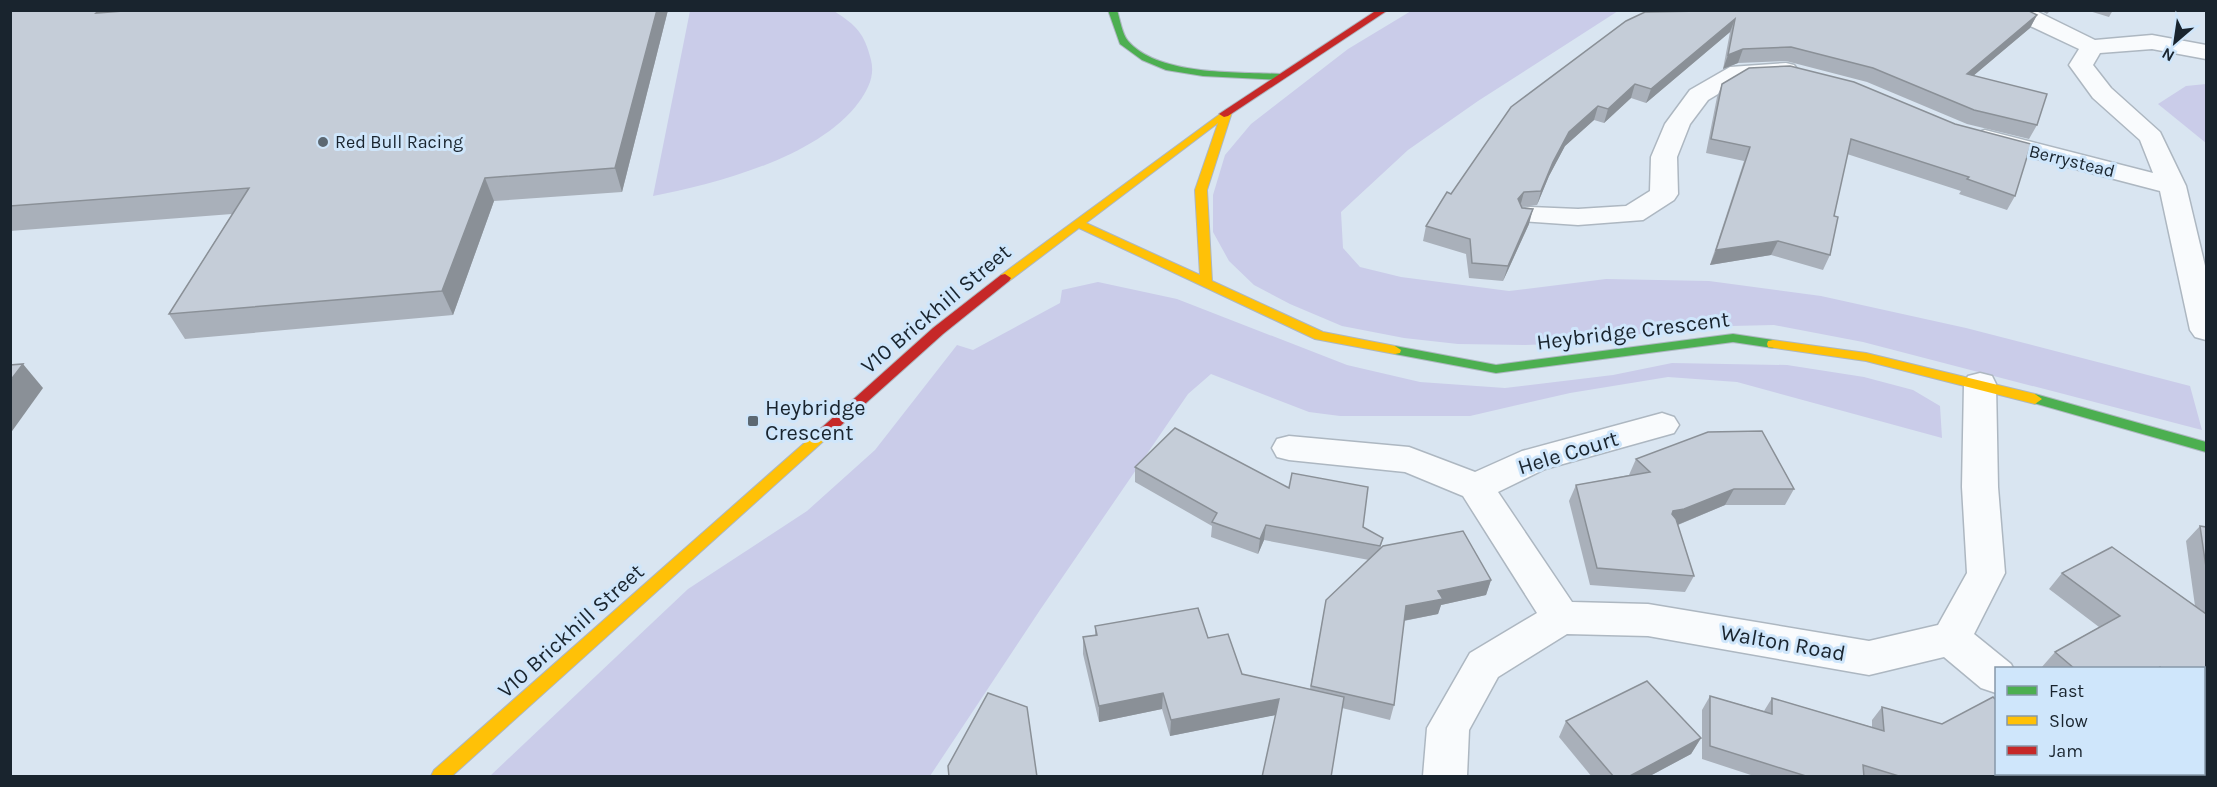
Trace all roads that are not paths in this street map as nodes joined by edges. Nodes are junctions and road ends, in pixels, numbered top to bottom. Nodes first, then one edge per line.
1 (1112, 10) edge
2 (1384, 10) edge
3 (2015, 10) edge
4 (2092, 48) junction
5 (2206, 51) edge
6 (1806, 75) edge
7 (1281, 77) junction
8 (1227, 112) junction
9 (1957, 131) edge
10 (2172, 186) junction
11 (1530, 215) edge
12 (1080, 224) junction
13 (1206, 282) junction
14 (2206, 330) edge
15 (1980, 384) junction
16 (1662, 425) dead end
17 (2206, 447) edge
18 (1289, 448) dead end
19 (1476, 487) junction
20 (1561, 618) junction
21 (1951, 639) junction
22 (1995, 675) edge
23 (440, 777) edge
24 (1445, 777) edge

1 - 7 street
2 - 7 street, V10 Brickhill Street
3 - 4 street
4 - 5 street
4 - 10 street
6 - 11 street
7 - 8 street, V10 Brickhill Street
8 - 12 street, V10 Brickhill Street
8 - 13 street
9 - 10 street, Berrystead
10 - 14 street
12 - 13 street, Heybridge Crescent
12 - 23 street, V10 Brickhill Street
13 - 15 street, Heybridge Crescent
15 - 17 street, Heybridge Crescent
15 - 21 street
16 - 19 street, Hele Court
18 - 19 street
19 - 20 street
20 - 21 street, Walton Road
20 - 24 street
21 - 22 street

